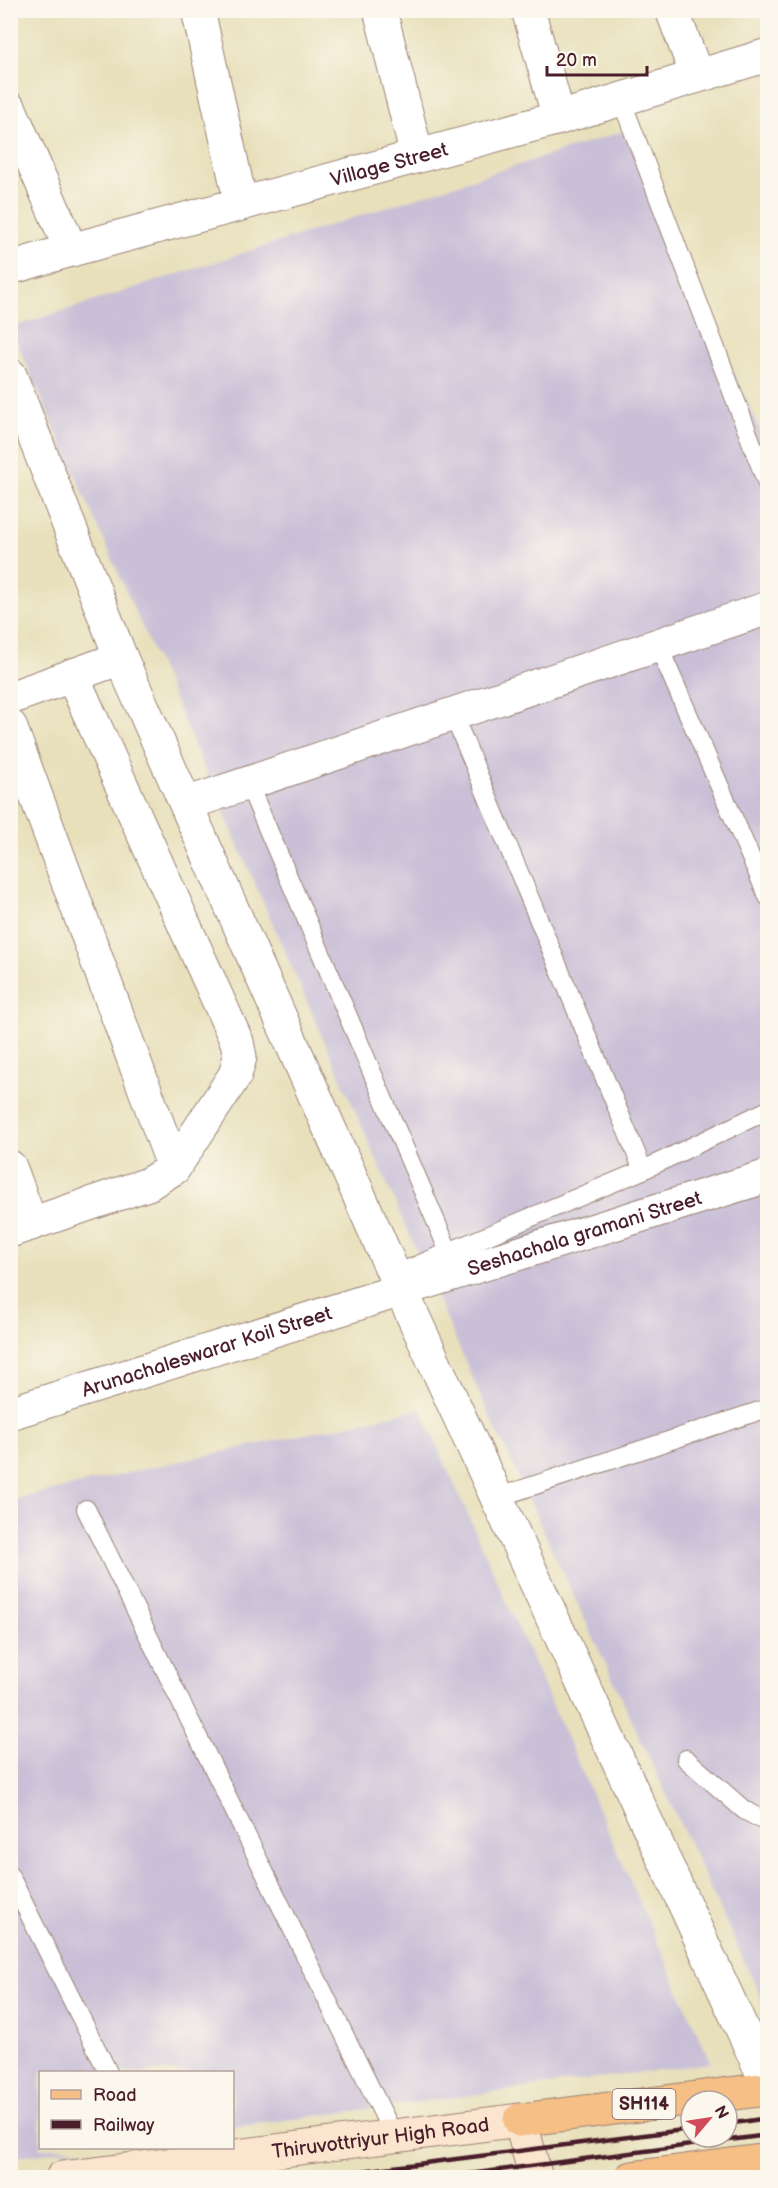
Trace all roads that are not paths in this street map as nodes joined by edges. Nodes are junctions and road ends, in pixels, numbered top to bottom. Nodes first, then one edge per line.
1 (198, 10) edge
2 (380, 10) edge
3 (528, 10) edge
4 (672, 10) edge
5 (768, 55) edge
6 (697, 76) junction
7 (621, 99) junction
8 (10, 109) edge
9 (559, 118) junction
10 (417, 156) junction
11 (241, 204) junction
12 (71, 250) junction
13 (10, 268) edge
14 (10, 375) edge
15 (768, 486) edge
16 (768, 608) edge
17 (658, 645) junction
18 (121, 658) junction
19 (72, 675) junction
20 (10, 698) edge
21 (453, 714) junction
22 (10, 726) edge
23 (248, 783) junction
24 (186, 804) junction
25 (768, 897) edge
26 (768, 1110) edge
27 (10, 1167) edge
28 (174, 1168) junction
29 (643, 1170) junction
30 (768, 1176) edge
31 (21, 1227) edge
32 (449, 1252) junction
33 (397, 1283) junction
34 (768, 1408) edge
35 (10, 1413) edge
36 (496, 1498) junction
37 (86, 1509) dead end
38 (686, 1759) dead end
39 (768, 1823) edge
40 (10, 1876) edge
41 (107, 2071) edge
42 (768, 2087) edge
43 (520, 2120) junction
44 (394, 2136) junction
45 (149, 2157) edge
46 (768, 2160) edge
47 (62, 2178) edge
48 (536, 2178) edge
49 (631, 2178) edge

1 - 11 street
2 - 10 street
3 - 9 street
4 - 6 street
5 - 6 street, Village Street
6 - 7 street, Village Street
7 - 9 street, Village Street
7 - 15 lane
8 - 12 street
9 - 10 street, Village Street
10 - 11 street, Village Street
11 - 12 street, Village Street
12 - 13 street, Village Street
14 - 18 street
16 - 17 street
17 - 21 street
17 - 25 lane
18 - 19 street
18 - 24 street
19 - 20 street
19 - 28 street
21 - 23 street
21 - 29 lane
22 - 28 street
23 - 24 street
23 - 32 lane
24 - 33 street
26 - 29 lane
27 - 31 street
28 - 31 street
29 - 32 lane
30 - 33 street, Seshachala gramani Street
32 - 33 lane
33 - 35 street, Arunachaleswarar Koil Street
33 - 36 street
34 - 36 lane
36 - 42 street
37 - 44 lane
38 - 39 lane
40 - 41 lane
42 - 43 main road, SH114
43 - 44 main road, Thiruvottriyur High Road
43 - 48 main road
44 - 45 main road, Thiruvottriyur High Road
45 - 47 main road, Thiruvottriyur High Road
46 - 49 main road

